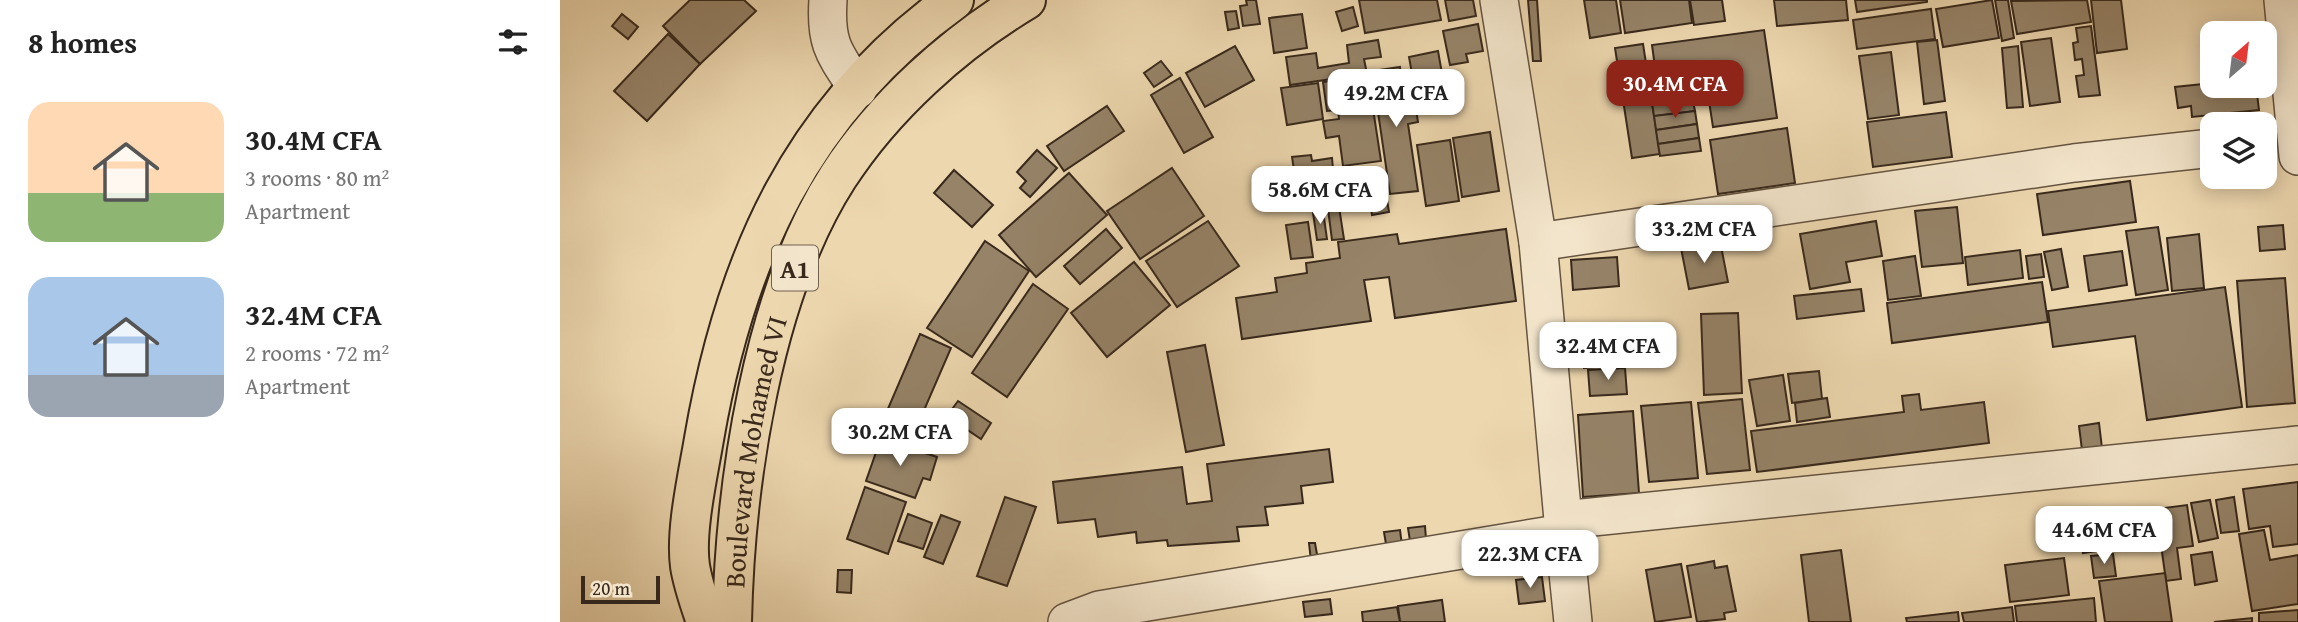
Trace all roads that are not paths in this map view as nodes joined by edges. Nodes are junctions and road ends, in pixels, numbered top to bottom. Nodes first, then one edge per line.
1 (828, 0) edge
2 (954, 0) edge
3 (1026, 0) edge
4 (1499, 0) edge
5 (2283, 0) edge
6 (858, 89) junction
7 (2289, 144) edge
8 (2200, 149) edge
9 (1538, 242) junction
10 (2298, 445) edge
11 (1564, 526) junction
12 (706, 622) edge
13 (732, 622) edge
14 (1067, 622) edge
15 (1573, 622) edge

1 - 6 street
2 - 6 main road, Boulevard Mohamed VI / A1
3 - 13 main road, Boulevard Mohamed VI / A1
4 - 9 street
5 - 7 street
6 - 12 main road, Boulevard Mohamed VI / A1
8 - 9 street
9 - 11 street
10 - 11 street
11 - 14 street
11 - 15 street

